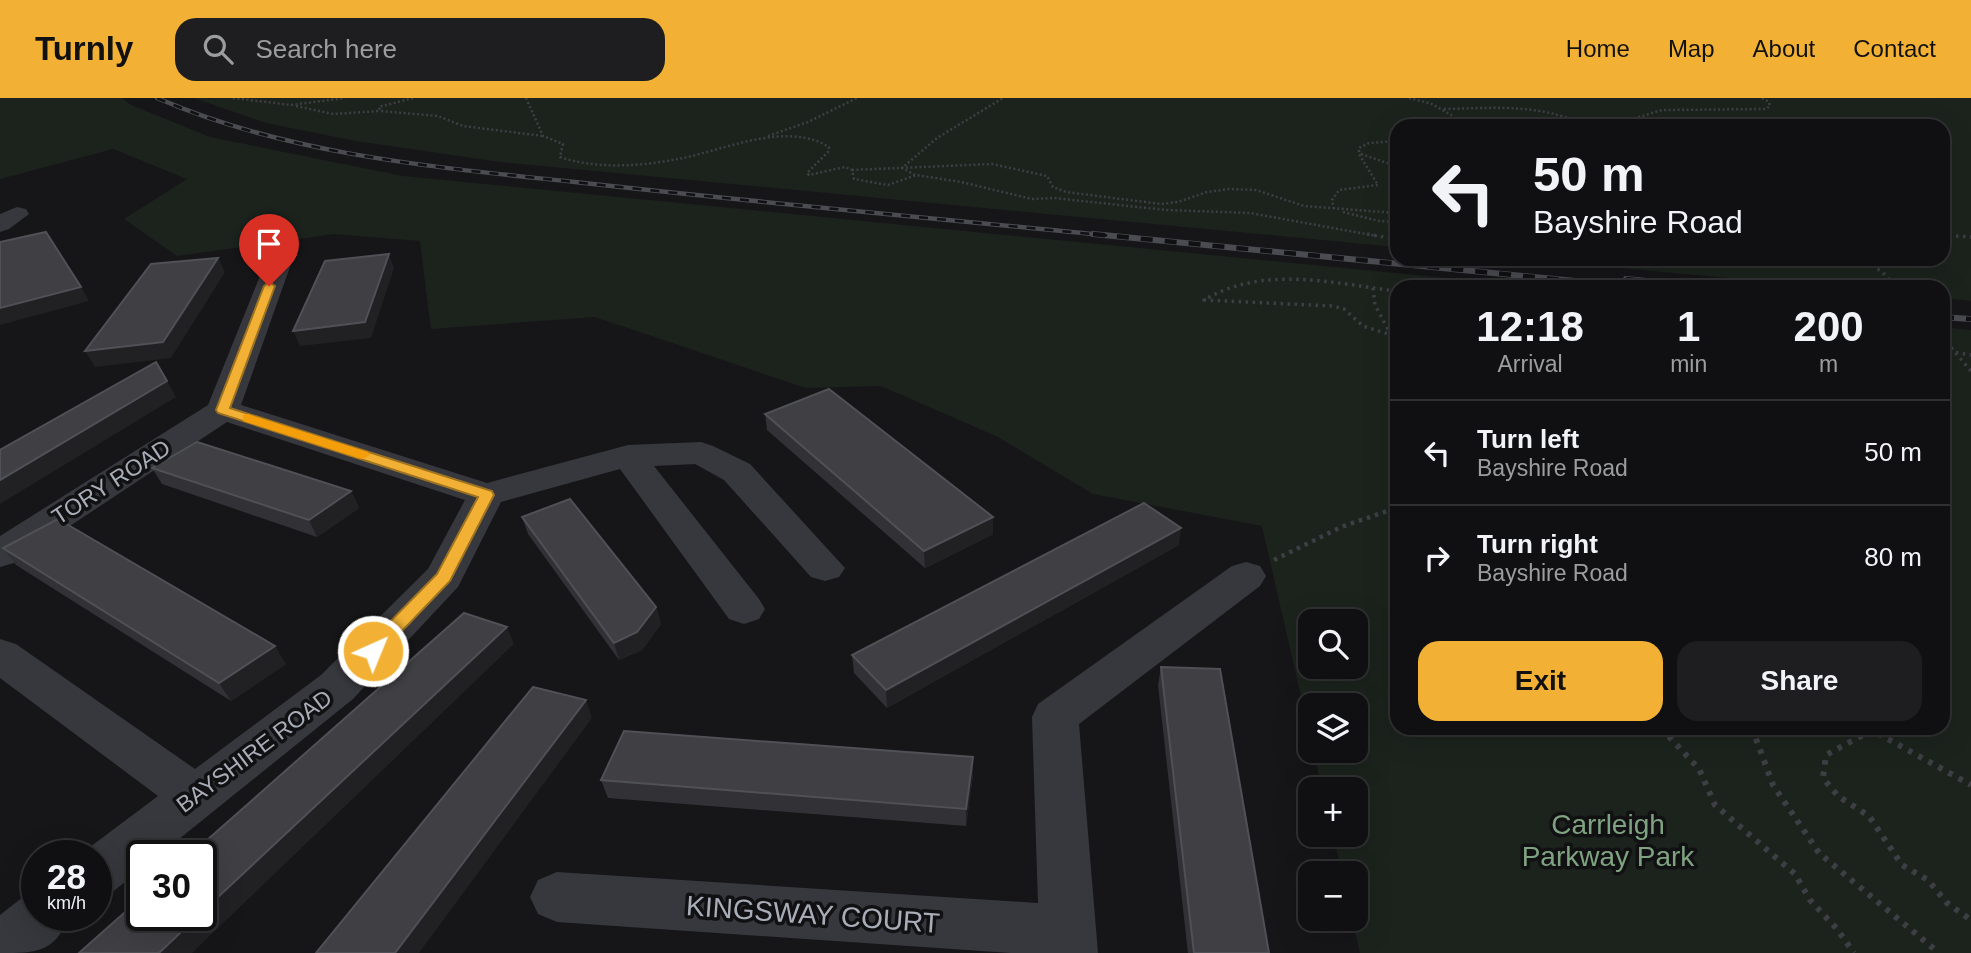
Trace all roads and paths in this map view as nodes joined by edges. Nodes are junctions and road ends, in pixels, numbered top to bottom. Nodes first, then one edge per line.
1 (233, 98) edge
2 (345, 98) edge
3 (413, 98) edge
4 (526, 98) edge
5 (857, 98) edge
6 (1003, 98) edge
7 (1409, 98) edge
8 (1762, 98) edge
9 (325, 99) edge
10 (291, 105) junction
11 (1444, 109) junction
12 (380, 111) junction
13 (1452, 119) edge
14 (1572, 119) edge
15 (1638, 119) edge
16 (543, 136) junction
17 (762, 139) junction
18 (1390, 141) edge
19 (1359, 154) junction
20 (1390, 164) edge
21 (902, 168) junction
22 (852, 170) junction
23 (916, 175) junction
24 (1334, 209) junction
25 (1390, 212) edge
26 (1390, 222) edge
27 (1950, 236) edge
28 (1971, 237) edge
29 (1390, 238) edge
30 (279, 261) dead end
31 (1874, 266) edge
32 (1890, 280) edge
33 (1373, 288) junction
34 (1390, 289) edge
35 (1390, 333) edge
36 (1390, 335) edge
37 (1950, 345) edge
38 (1950, 351) edge
39 (1956, 352) junction
40 (1971, 355) edge
41 (1971, 371) edge
42 (223, 410) junction
43 (628, 456) junction
44 (486, 495) junction
45 (1390, 510) edge
46 (0, 554) edge
47 (825, 568) dead end
48 (1246, 576) joint
49 (744, 609) dead end
50 (0, 655) edge
51 (1667, 735) edge
52 (1755, 735) edge
53 (1860, 735) edge
54 (1881, 735) edge
55 (1971, 785) edge
56 (194, 795) junction
57 (112, 860) edge
58 (557, 897) dead end
59 (1971, 920) edge
60 (23, 931) edge
61 (1069, 942) edge
62 (0, 949) edge
63 (1854, 953) edge
64 (1938, 953) edge

1 - 10 path
2 - 9 path
3 - 12 path
4 - 16 path
5 - 17 path
6 - 21 path
7 - 11 path
8 - 15 path
9 - 10 path
10 - 12 path
11 - 13 path
11 - 14 path
12 - 16 path
16 - 17 path
17 - 22 path
18 - 19 path
19 - 20 path
19 - 24 path
21 - 22 path
21 - 23 path
21 - 24 path
22 - 23 path
23 - 29 path
24 - 25 path
24 - 26 path
27 - 28 path
30 - 42 street
31 - 32 path
33 - 34 path
33 - 35 path
33 - 36 path
37 - 39 path
38 - 39 path
39 - 40 path
39 - 41 path
42 - 44 street
42 - 46 street, TORY ROAD
43 - 44 street
43 - 47 street
43 - 49 street
44 - 56 street, BAYSHIRE ROAD
45 - 48 path
48 - 61 street
50 - 56 street
51 - 63 path
52 - 64 path
53 - 59 path
54 - 55 path
56 - 57 street, BAYSHIRE ROAD
58 - 61 street, KINGSWAY COURT
60 - 62 street

